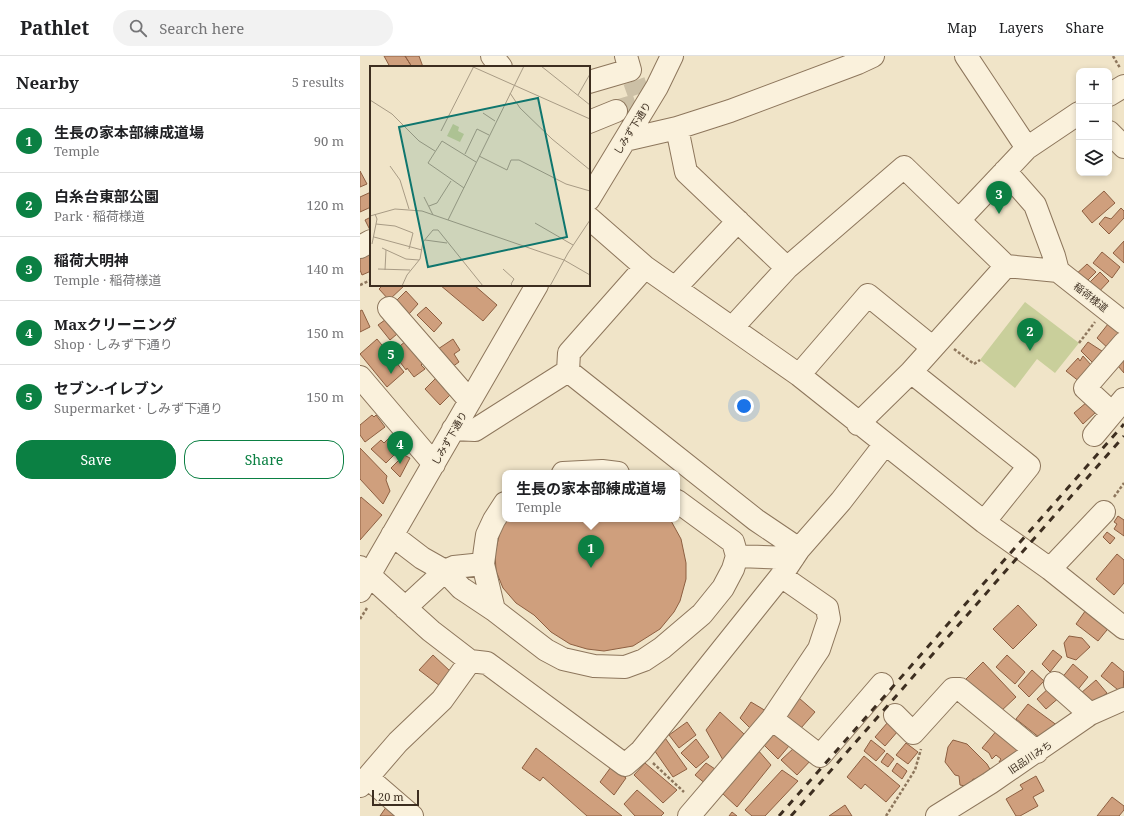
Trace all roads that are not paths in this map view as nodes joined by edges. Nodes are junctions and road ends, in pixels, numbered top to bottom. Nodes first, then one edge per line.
1 (492, 56) edge
2 (672, 56) edge
3 (873, 56) edge
4 (966, 56) edge
5 (500, 66) edge
6 (630, 69) edge
7 (590, 82) edge
8 (1124, 86) edge
9 (1112, 93) edge
10 (616, 111) tunnel mouth
11 (1076, 115) edge
12 (590, 122) edge
13 (677, 128) junction
14 (1112, 135) edge
15 (625, 140) junction
16 (1124, 147) edge
17 (1027, 148) junction
18 (1005, 171) junction
19 (590, 197) edge
20 (590, 219) edge
21 (959, 220) junction
22 (738, 221) junction
23 (370, 242) edge
24 (360, 247) edge
25 (1006, 266) junction
26 (645, 267) junction
27 (787, 268) junction
28 (1058, 271) junction
29 (536, 286) edge
30 (675, 288) junction
31 (389, 308) dead end
32 (1124, 323) edge
33 (732, 328) junction
34 (936, 342) junction
35 (1124, 343) edge
36 (568, 371) junction
37 (911, 372) junction
38 (799, 375) junction
39 (360, 377) edge
40 (470, 401) junction
41 (1118, 406) edge
42 (858, 424) junction
43 (453, 429) junction
44 (1094, 435) dead end
45 (884, 444) junction
46 (434, 464) junction
47 (680, 503) edge
48 (502, 508) edge
49 (1104, 512) dead end
50 (984, 522) junction
51 (392, 536) junction
52 (737, 556) junction
53 (791, 561) junction
54 (483, 564) junction
55 (1050, 569) junction
56 (445, 571) junction
57 (363, 578) edge
58 (406, 608) junction
59 (494, 610) junction
60 (1124, 628) edge
61 (470, 661) junction
62 (1054, 682) dead end
63 (882, 684) dead end
64 (1124, 699) edge
65 (1090, 714) junction
66 (895, 715) dead end
67 (772, 719) junction
68 (1037, 752) junction
69 (364, 782) edge
70 (694, 811) edge
71 (412, 816) edge
72 (937, 816) edge

1 - 5 street
2 - 15 street, しみず下通り
3 - 13 street
4 - 17 street
6 - 7 street
8 - 9 street
10 - 12 street
11 - 17 street
13 - 15 street
13 - 22 street
14 - 16 street
15 - 19 street, しみず下通り
17 - 18 street
18 - 21 street
18 - 28 street
20 - 26 street
21 - 25 street
21 - 27 street
22 - 27 street
22 - 30 street
23 - 24 street
25 - 28 street
25 - 34 street
26 - 30 street
26 - 36 street
27 - 33 street
28 - 32 street, 稲荷様道
29 - 40 street, しみず下通り
30 - 33 street
31 - 40 street
33 - 38 street
34 - 37 street
34 - 38 street
35 - 41 street
36 - 43 street
36 - 53 street
37 - 42 street
37 - 50 street
38 - 42 street
39 - 46 street
40 - 43 street, しみず下通り
41 - 44 street
42 - 45 street
43 - 46 street, しみず下通り
45 - 50 street
45 - 53 street
46 - 51 street, しみず下通り
47 - 52 street
48 - 54 street
49 - 55 street
50 - 55 street
51 - 56 street
51 - 57 street, しみず下通り
52 - 53 street
52 - 59 street
53 - 61 street
53 - 67 street
54 - 56 street
54 - 59 street
55 - 60 street
56 - 58 street
56 - 59 street
57 - 58 street
58 - 61 street
61 - 69 street
62 - 65 street
63 - 67 street
64 - 65 street, 旧品川みち
65 - 68 street, 旧品川みち
66 - 68 street
67 - 70 street
68 - 72 street, 旧品川みち
69 - 71 street

